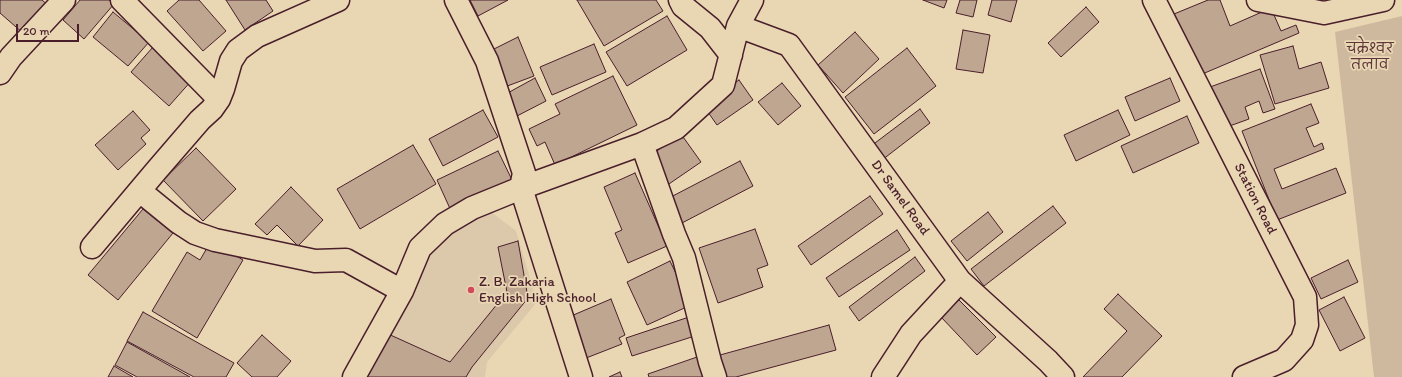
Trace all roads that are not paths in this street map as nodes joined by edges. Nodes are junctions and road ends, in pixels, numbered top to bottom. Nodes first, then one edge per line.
1 (64, 0) edge
2 (122, 0) edge
3 (338, 0) edge
4 (456, 0) edge
5 (680, 0) edge
6 (752, 0) edge
7 (1154, 0) edge
8 (1258, 0) edge
9 (1383, 0) edge
10 (738, 26) junction
11 (732, 54) junction
12 (4, 60) edge
13 (219, 100) junction
14 (642, 144) junction
15 (521, 188) junction
16 (140, 191) junction
17 (92, 247) dead end
18 (960, 281) junction
19 (402, 291) junction
20 (354, 377) edge
21 (581, 377) edge
22 (715, 377) edge
23 (883, 377) edge
24 (1063, 377) edge
25 (1244, 377) edge

1 - 12 street
2 - 13 street
3 - 13 street
4 - 15 street
5 - 11 street
6 - 10 street
7 - 25 street, Station Road
8 - 9 street
10 - 11 street
10 - 18 street, Dr Samel Road
11 - 14 street
13 - 16 street
14 - 15 street
14 - 22 street
15 - 19 street
15 - 21 street
16 - 17 street
16 - 19 street
18 - 23 street
18 - 24 street, Dr Samel Road
19 - 20 street

